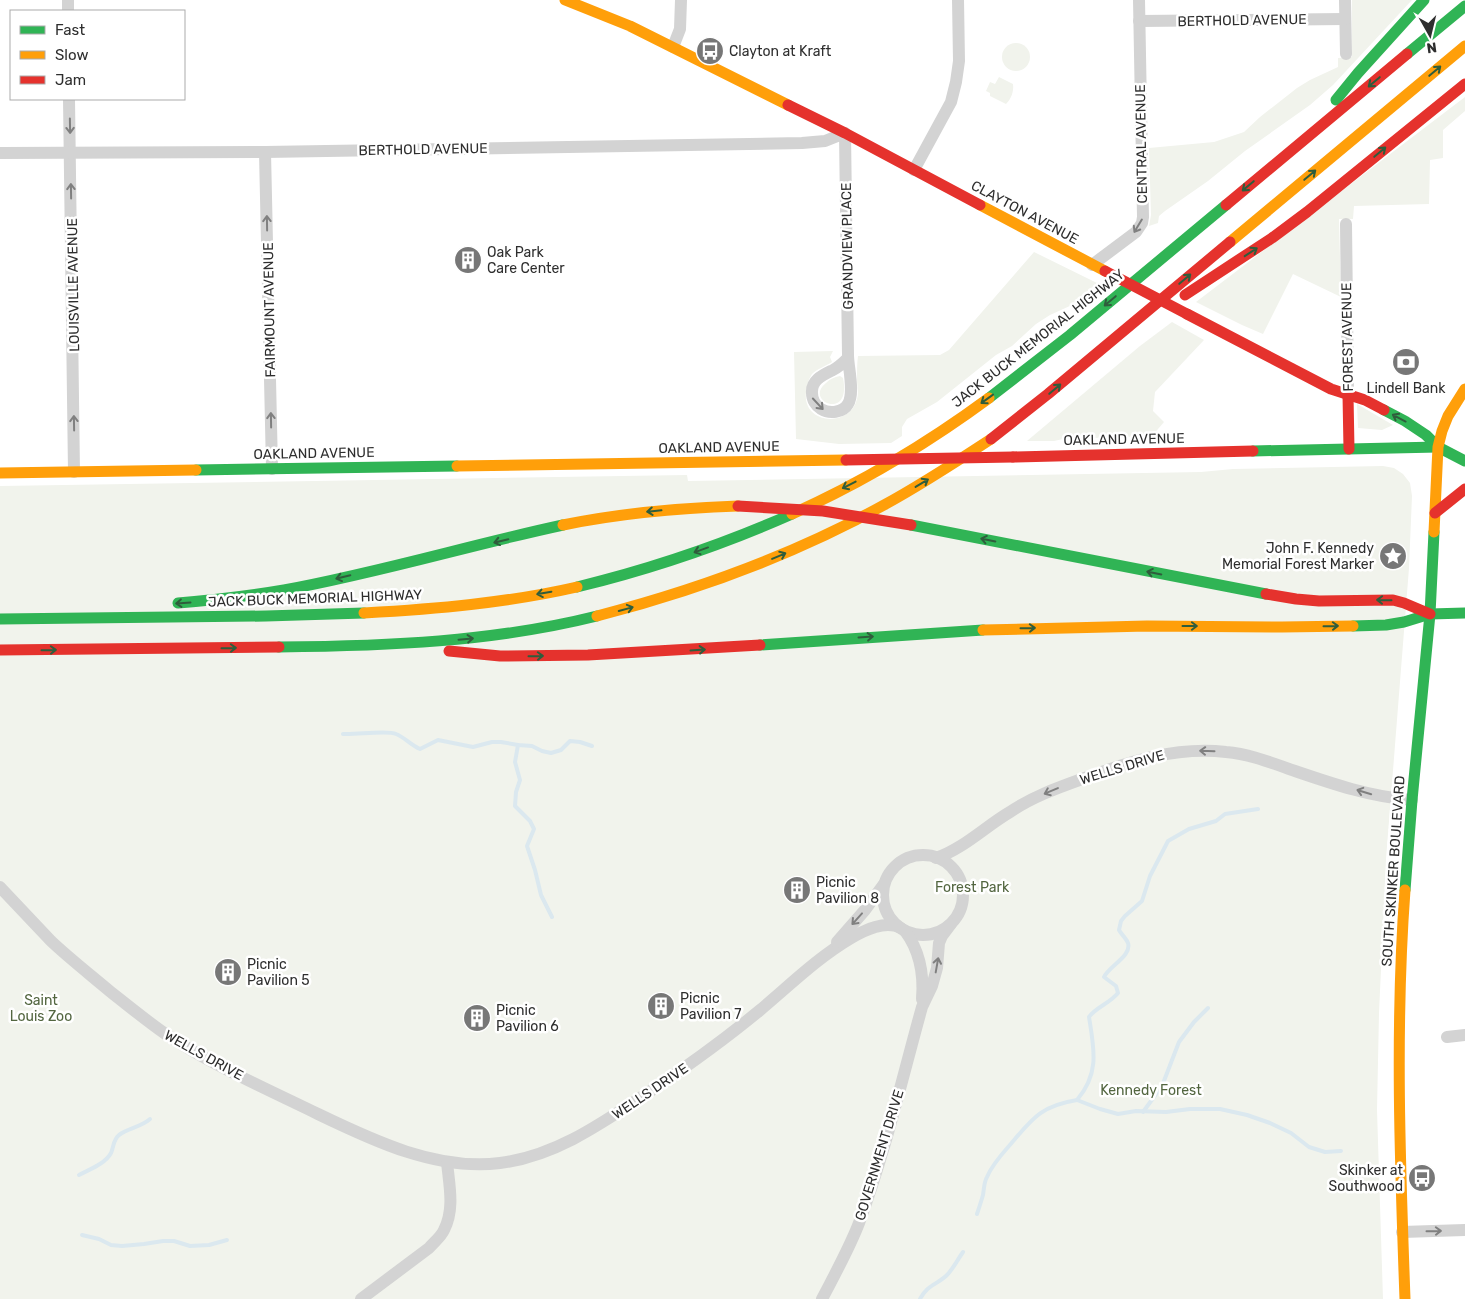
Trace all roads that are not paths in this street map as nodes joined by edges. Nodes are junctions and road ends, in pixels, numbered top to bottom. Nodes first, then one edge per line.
1 (565, 0) edge
2 (682, 0) edge
3 (958, 0) edge
4 (1139, 0) edge
5 (1345, 0) edge
6 (1424, 0) edge
7 (1465, 6) edge
8 (1345, 19) junction
9 (1139, 21) junction
10 (1465, 46) edge
11 (673, 47) junction
12 (1346, 54) dead end
13 (1465, 84) edge
14 (69, 100) edge
15 (845, 133) junction
16 (1313, 133) junction
17 (265, 152) junction
18 (0, 153) edge
19 (70, 153) junction
20 (914, 170) junction
21 (1346, 224) dead end
22 (1092, 265) junction
23 (1121, 333) junction
24 (848, 358) dead end
25 (1465, 389) edge
26 (1348, 395) junction
27 (1438, 447) junction
28 (1349, 449) junction
29 (1465, 461) edge
30 (272, 469) junction
31 (74, 472) junction
32 (0, 473) edge
33 (1465, 490) edge
34 (1435, 513) junction
35 (164, 604) dead end
36 (136, 606) dead end
37 (1465, 613) edge
38 (1430, 614) junction
39 (0, 619) edge
40 (50, 619) junction
41 (383, 645) junction
42 (0, 650) edge
43 (1412, 800) junction
44 (936, 858) junction
45 (886, 881) junction
46 (0, 887) edge
47 (951, 924) junction
48 (903, 930) junction
49 (825, 955) junction
50 (922, 1007) junction
51 (1465, 1035) edge
52 (1447, 1037) dead end
53 (447, 1162) junction
54 (1465, 1230) edge
55 (1402, 1232) junction
56 (361, 1299) edge
57 (822, 1299) edge
58 (1405, 1299) edge

1 - 11 main road, CLAYTON AVENUE
2 - 11 street
3 - 20 street
4 - 9 street, CENTRAL AVENUE
5 - 8 street
6 - 16 main road
7 -> 16 main road, JACK BUCK MEMORIAL HIGHWAY
8 - 9 street, BERTHOLD AVENUE
8 - 12 street
9 -> 22 street, CENTRAL AVENUE
23 -> 10 main road
11 - 15 main road, CLAYTON AVENUE
23 -> 13 main road
14 -> 19 street, LOUISVILLE AVENUE
15 - 17 street, BERTHOLD AVENUE
15 - 20 main road, CLAYTON AVENUE
15 - 24 street, GRANDVIEW PLACE
16 -> 40 main road, JACK BUCK MEMORIAL HIGHWAY
17 - 19 street, BERTHOLD AVENUE
30 -> 17 street, FAIRMOUNT AVENUE
18 - 19 street, BERTHOLD AVENUE
31 -> 19 street, LOUISVILLE AVENUE
20 - 22 main road, CLAYTON AVENUE
21 - 26 street, FOREST AVENUE
22 - 26 main road, CLAYTON AVENUE, bridge
41 -> 23 main road
25 - 27 main road, SOUTH SKINKER BOULEVARD
27 -> 26 main road, CLAYTON AVENUE
26 - 28 main road, FOREST AVENUE
27 - 28 main road, OAKLAND AVENUE
27 - 29 main road, CLAYTON AVENUE
27 - 34 main road, SOUTH SKINKER BOULEVARD
28 - 30 main road, OAKLAND AVENUE, bridge
30 - 31 main road, OAKLAND AVENUE
31 - 32 main road, OAKLAND AVENUE
33 - 34 main road
34 - 38 main road, SOUTH SKINKER BOULEVARD
38 -> 35 main road, bridge
36 - 40 main road
37 - 38 main road
41 -> 38 main road
38 - 43 main road, SOUTH SKINKER BOULEVARD
39 - 40 main road, JACK BUCK MEMORIAL HIGHWAY
42 -> 41 main road
43 -> 44 street, WELLS DRIVE
43 - 55 main road, SOUTH SKINKER BOULEVARD
44 - 45 street
44 - 47 street
45 - 48 street
45 -> 49 street, WELLS DRIVE
46 - 53 street, WELLS DRIVE
47 - 48 street
50 -> 47 street, GOVERNMENT DRIVE
48 - 49 street, WELLS DRIVE
48 - 50 street, GOVERNMENT DRIVE
49 - 53 street, WELLS DRIVE
50 - 57 street, GOVERNMENT DRIVE
51 - 52 street
53 - 56 street
55 -> 54 street
55 - 58 main road, SOUTH SKINKER BOULEVARD

